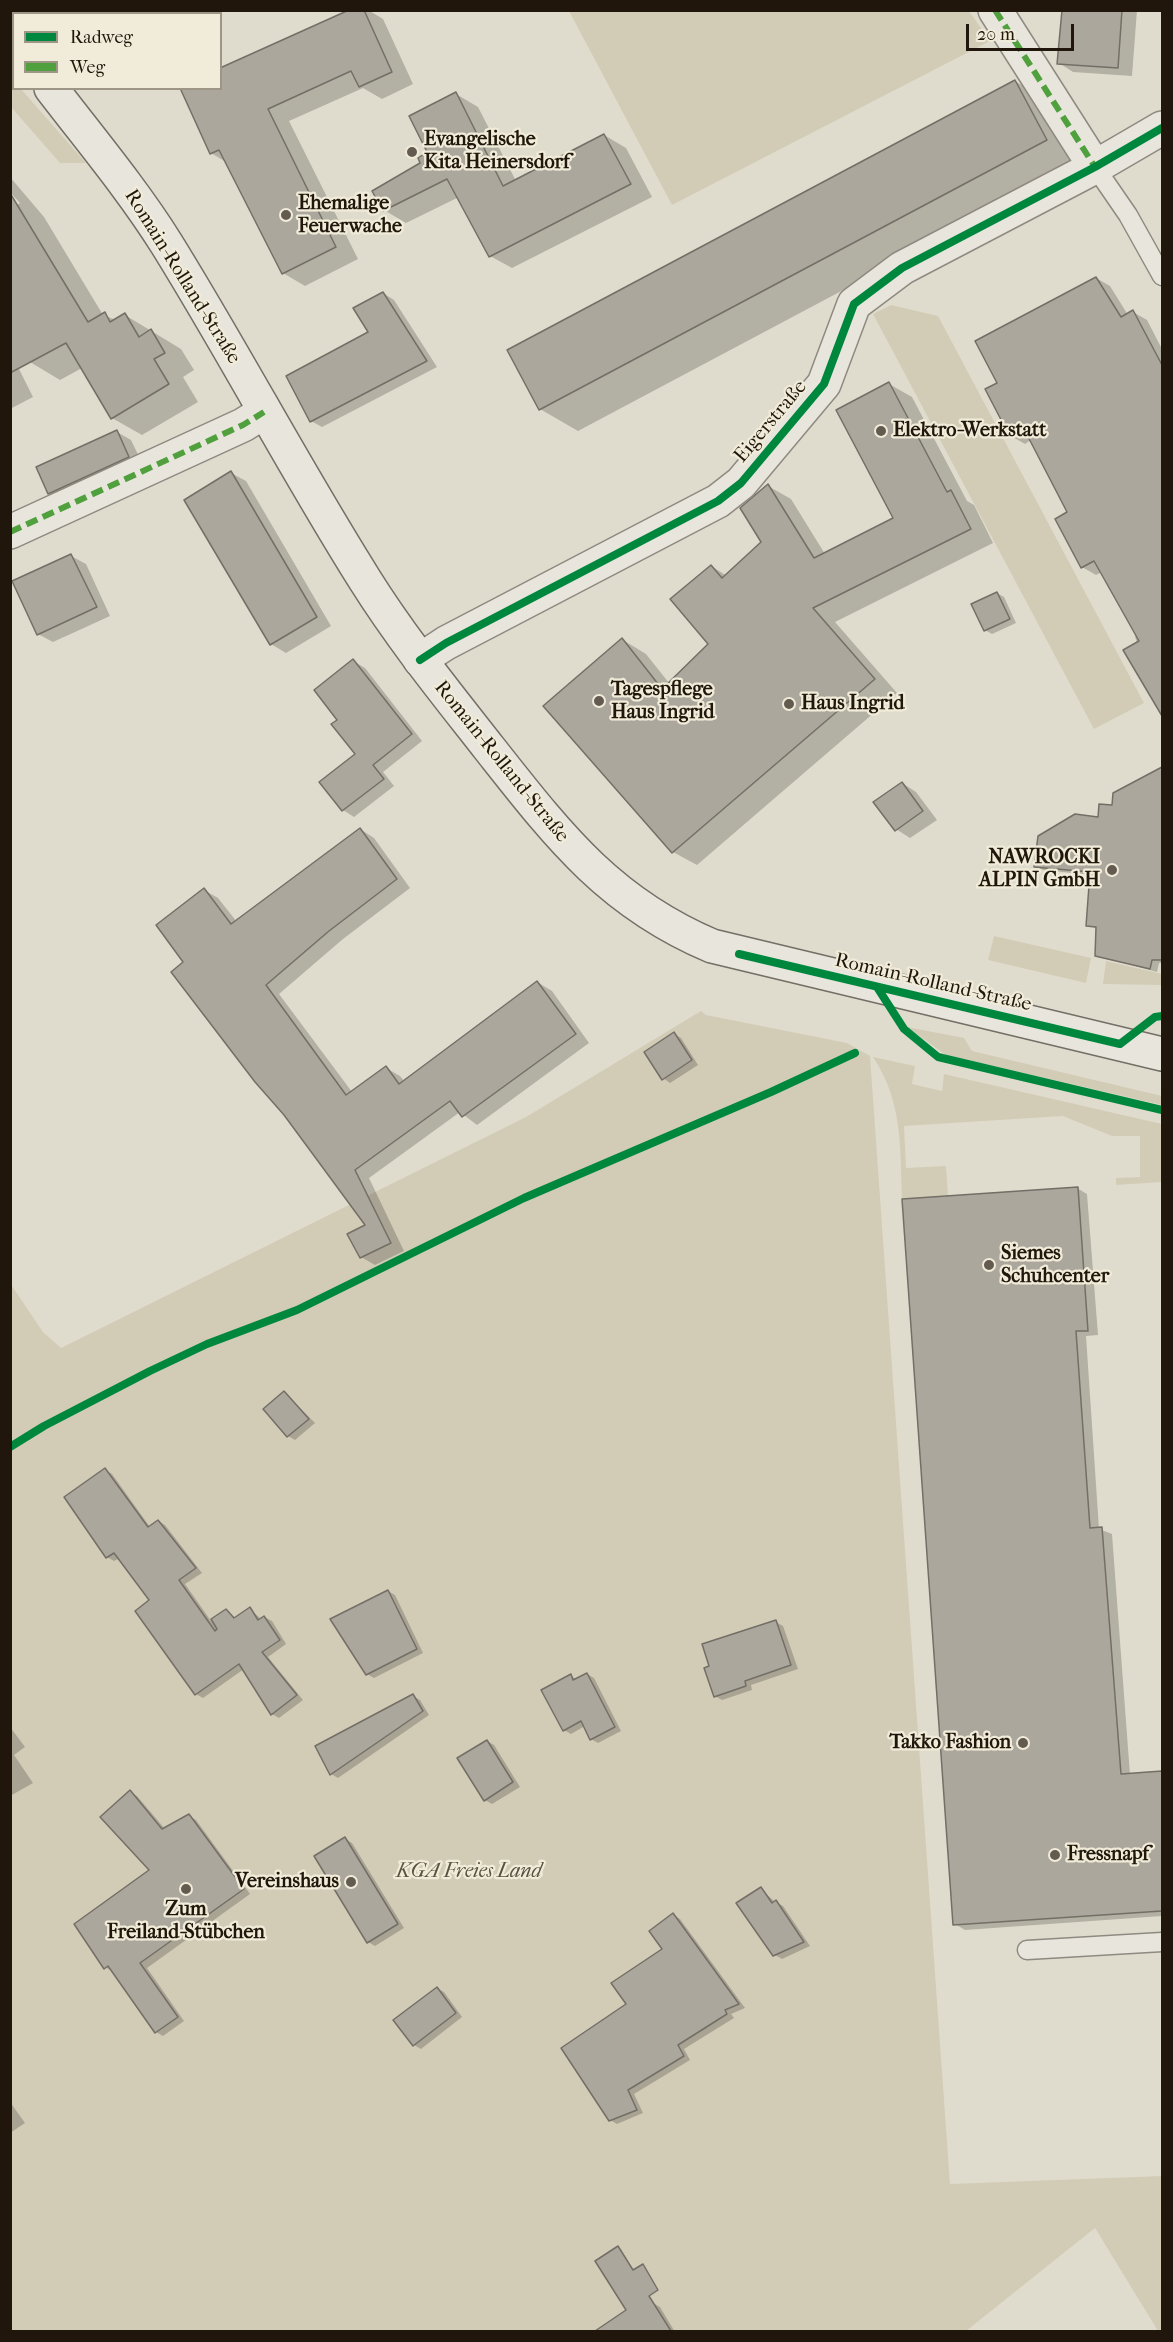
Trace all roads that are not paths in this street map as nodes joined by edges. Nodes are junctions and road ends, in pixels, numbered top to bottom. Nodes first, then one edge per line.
1 (995, 10) edge
2 (52, 90) edge
3 (1162, 128) edge
4 (1095, 167) junction
5 (1162, 276) edge
6 (264, 412) junction
7 (10, 532) edge
8 (420, 660) junction
9 (1162, 1054) edge
10 (1162, 1942) edge
11 (1027, 1950) dead end

1 - 4 main road
2 - 6 main road, Romain-Rolland-Straße
3 - 4 main road, Eigerstraße
4 - 5 lane
4 - 8 main road, Eigerstraße
6 - 7 main road
6 - 8 main road, Romain-Rolland-Straße
8 - 9 main road, Romain-Rolland-Straße
10 - 11 lane

